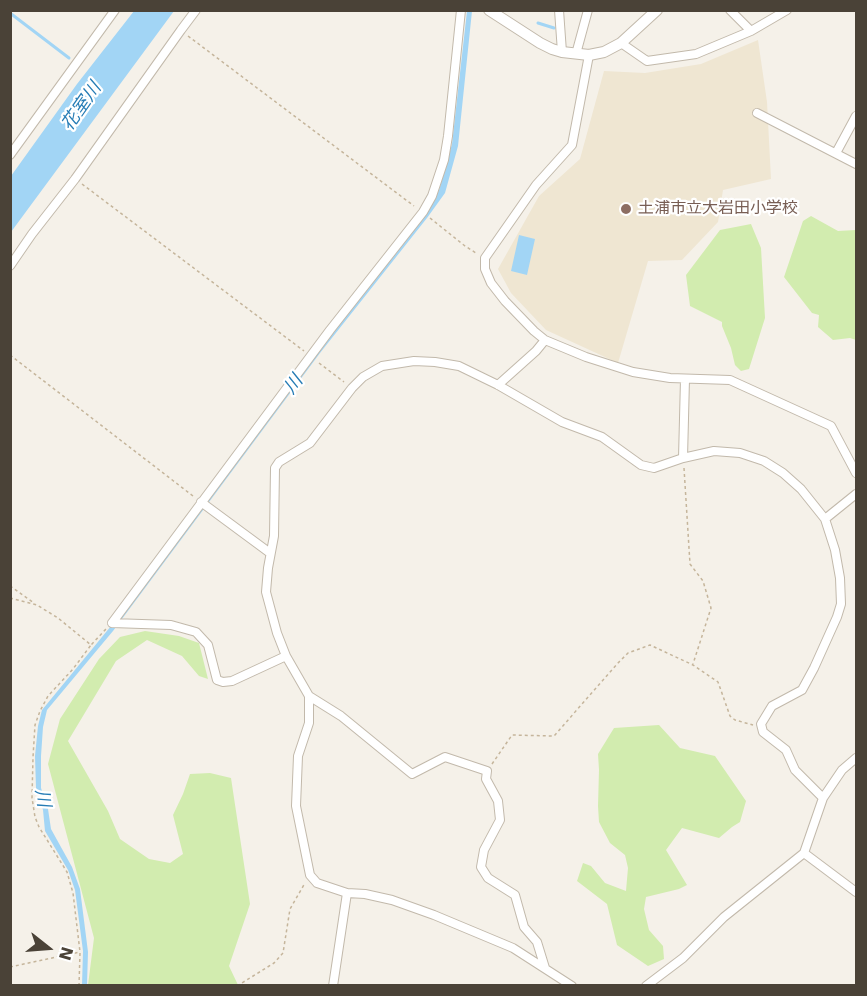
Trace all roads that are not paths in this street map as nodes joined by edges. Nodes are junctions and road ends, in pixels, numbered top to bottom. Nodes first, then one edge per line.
1 (115, 10) edge
2 (196, 10) edge
3 (461, 10) edge
4 (489, 10) edge
5 (558, 10) edge
6 (588, 10) edge
7 (657, 10) edge
8 (730, 10) edge
9 (787, 10) edge
10 (751, 31) junction
11 (621, 43) junction
12 (562, 52) junction
13 (576, 54) junction
14 (589, 55) junction
15 (758, 113) dead end
16 (856, 116) edge
17 (837, 153) junction
18 (10, 155) edge
19 (856, 164) edge
20 (10, 266) edge
21 (545, 340) junction
22 (685, 379) junction
23 (498, 385) junction
24 (683, 458) junction
25 (856, 473) edge
26 (856, 495) edge
27 (201, 502) junction
28 (825, 519) junction
29 (270, 553) junction
30 (286, 656) junction
31 (309, 696) junction
32 (856, 758) edge
33 (823, 798) junction
34 (804, 853) junction
35 (347, 892) junction
36 (856, 892) edge
37 (545, 968) junction
38 (333, 986) edge
39 (572, 986) edge
40 (646, 986) edge

1 - 18 street
2 - 20 street
3 - 27 street
4 - 12 street
5 - 12 street
6 - 13 street
7 - 11 street
8 - 10 street
9 - 10 street
10 - 11 street
11 - 14 street
12 - 13 street
13 - 14 street
14 - 21 street
15 - 17 street
16 - 17 street
17 - 19 street
21 - 22 street
21 - 23 street
22 - 24 street
22 - 25 street
23 - 24 street
23 - 29 street
24 - 28 street
26 - 28 street
27 - 29 street
27 - 30 street
28 - 33 street
29 - 30 street
30 - 31 street
31 - 35 street
31 - 37 street
32 - 33 street
33 - 34 street
34 - 36 street
34 - 40 street
35 - 37 street
35 - 38 street
37 - 39 street

